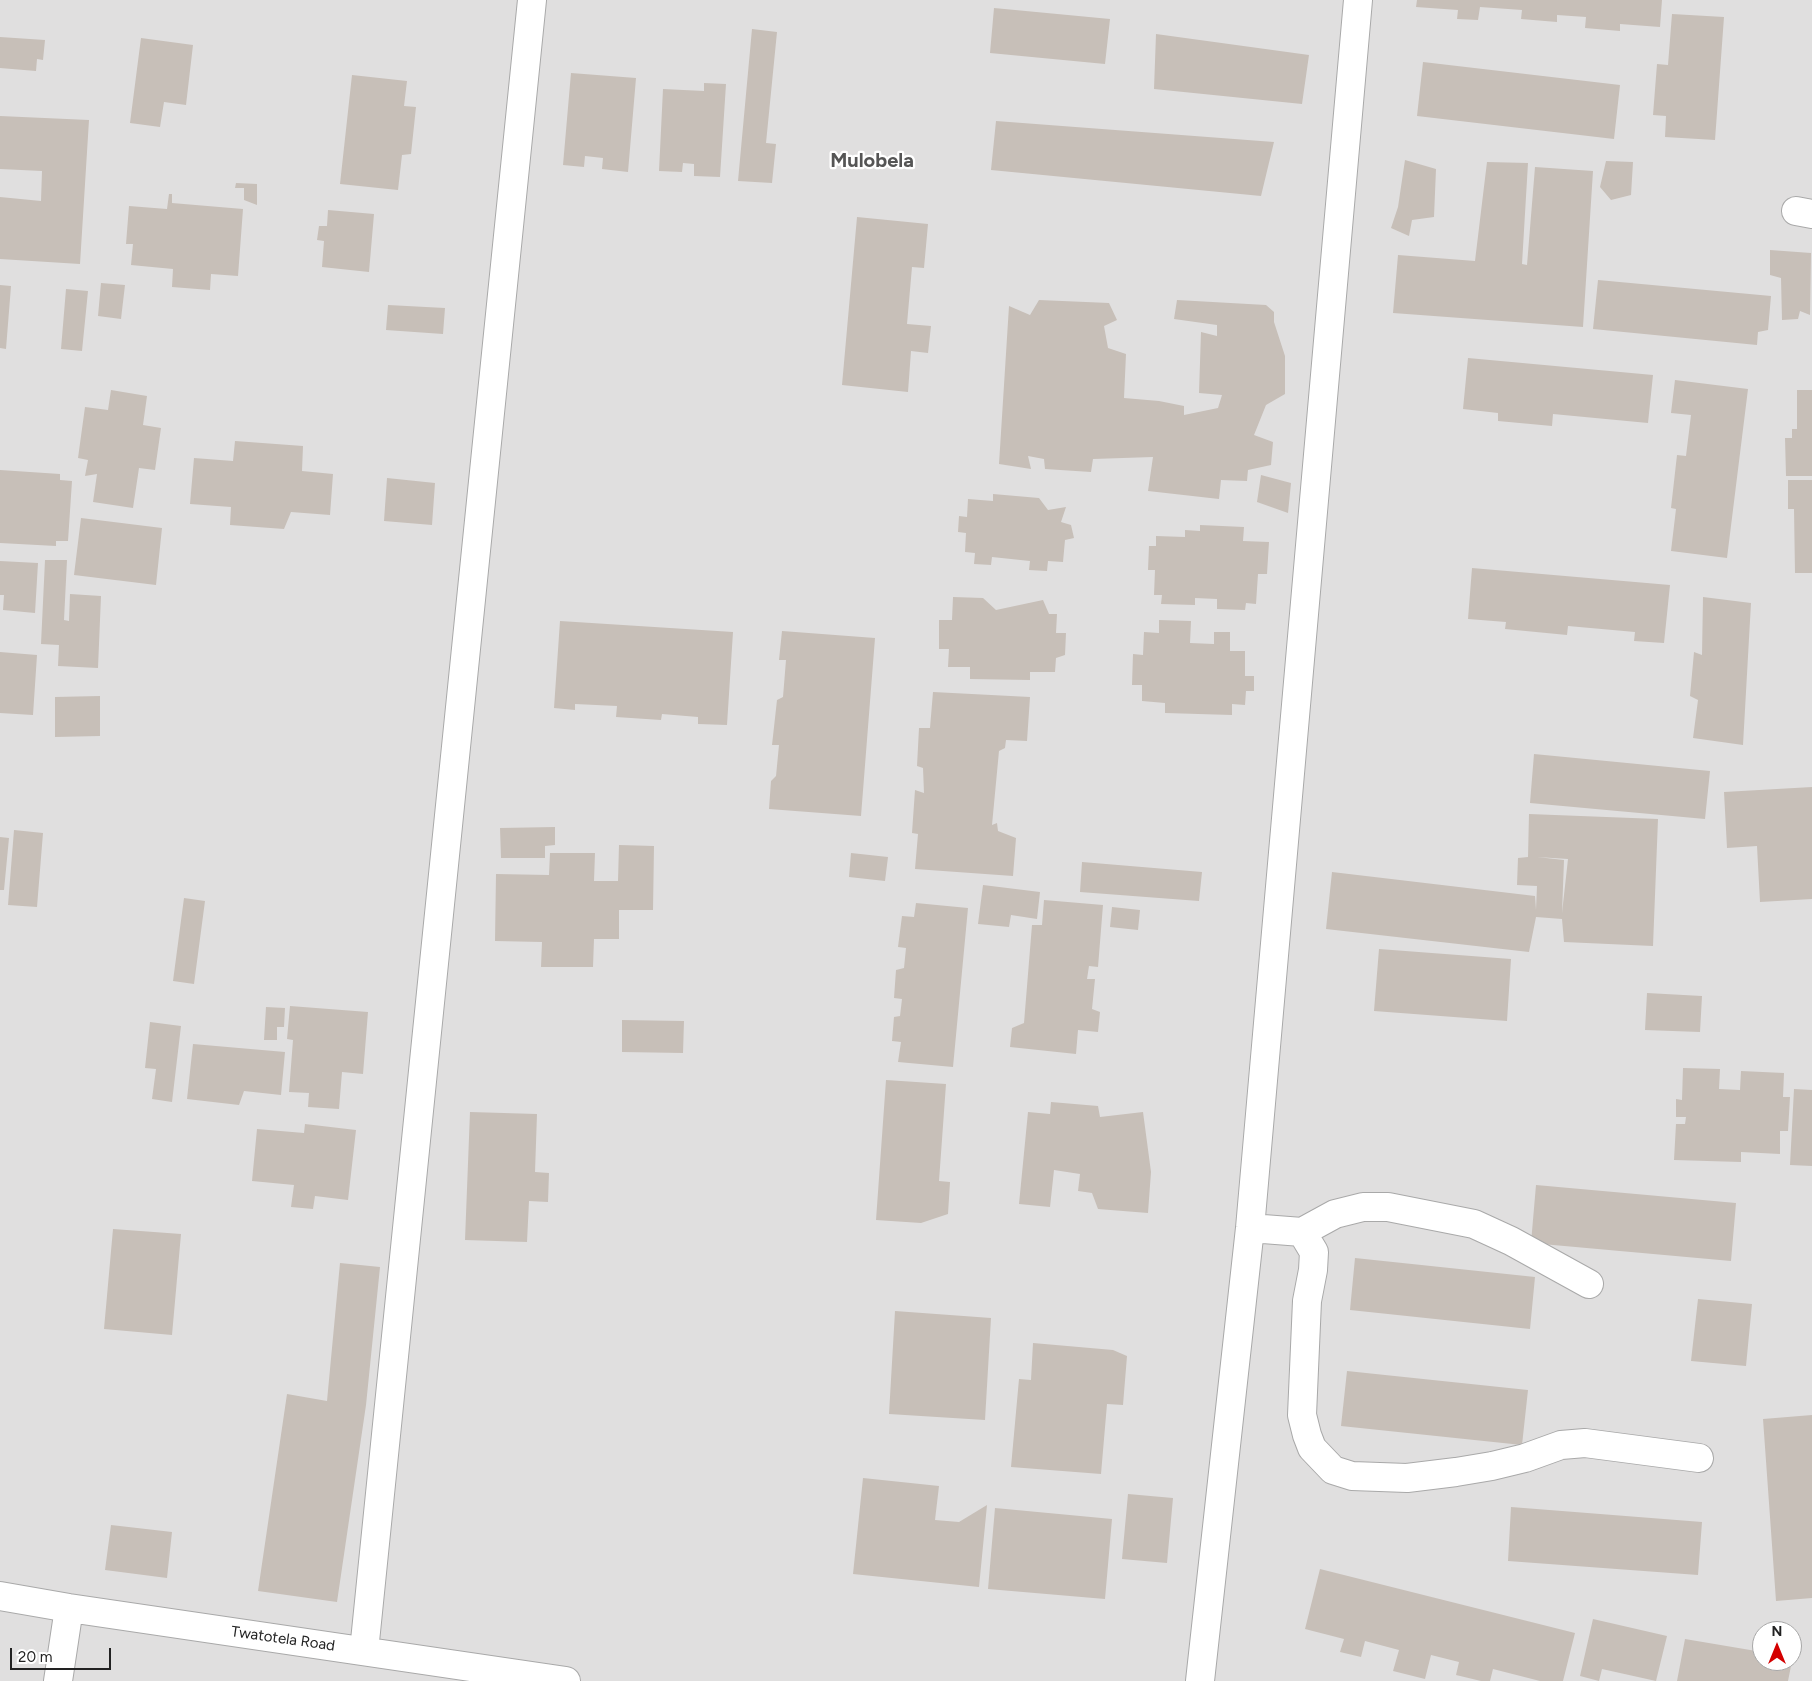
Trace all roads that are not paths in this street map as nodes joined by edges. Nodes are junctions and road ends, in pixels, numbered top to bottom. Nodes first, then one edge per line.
1 (532, 0) edge
2 (1358, 0) edge
3 (1250, 1228) junction
4 (1302, 1232) junction
5 (1589, 1284) dead end
6 (1699, 1458) dead end
7 (0, 1596) edge
8 (69, 1608) junction
9 (364, 1651) junction
10 (58, 1681) edge
11 (566, 1681) edge
12 (1200, 1681) edge

1 - 9 street
2 - 3 street
3 - 4 street
3 - 12 street
4 - 5 street
4 - 6 street
7 - 8 street, Twatotela Road
8 - 9 street, Twatotela Road
8 - 10 street
9 - 11 street, Twatotela Road

